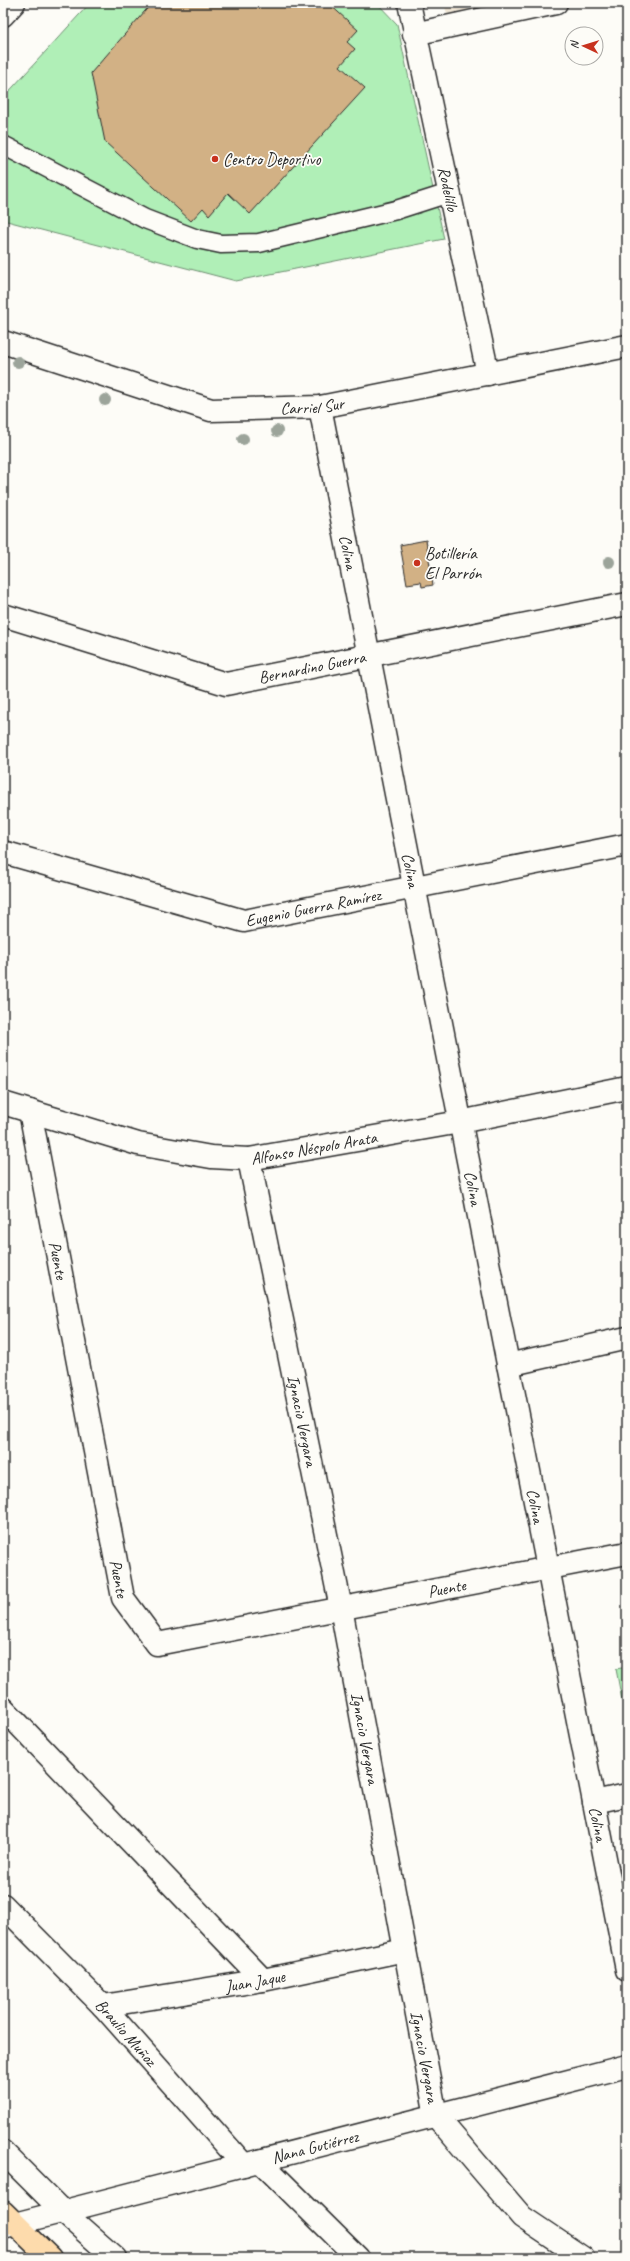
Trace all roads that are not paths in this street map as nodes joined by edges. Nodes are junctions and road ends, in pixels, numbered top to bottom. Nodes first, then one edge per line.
1 (14, 3) edge
2 (409, 3) edge
3 (556, 3) edge
4 (3, 15) edge
5 (414, 34) junction
6 (3, 146) edge
7 (449, 193) junction
8 (3, 342) edge
9 (627, 346) edge
10 (488, 374) junction
11 (320, 407) junction
12 (627, 604) edge
13 (3, 616) edge
14 (369, 655) junction
15 (627, 845) edge
16 (3, 852) edge
17 (415, 887) junction
18 (627, 1088) edge
19 (3, 1103) edge
20 (30, 1111) junction
21 (460, 1122) junction
22 (249, 1159) junction
23 (627, 1338) edge
24 (508, 1364) junction
25 (627, 1553) edge
26 (548, 1569) junction
27 (342, 1608) junction
28 (3, 1708) edge
29 (627, 1795) edge
30 (594, 1802) junction
31 (3, 1905) edge
32 (405, 1950) junction
33 (627, 1970) edge
34 (263, 1980) junction
35 (103, 2006) junction
36 (627, 2066) edge
37 (436, 2116) junction
38 (3, 2152) edge
39 (252, 2163) junction
40 (63, 2212) junction
41 (7, 2221) edge
42 (50, 2258) edge
43 (115, 2258) edge
44 (358, 2258) edge
45 (583, 2258) edge

1 - 4 street
2 - 5 street, Rodelillo
3 - 5 street
5 - 7 street, Rodelillo
6 - 7 lane
7 - 10 street, Rodelillo
8 - 11 street, Carriel Sur
9 - 10 street, Carriel Sur
10 - 11 street, Carriel Sur
11 - 14 street, Colina
12 - 14 street, Bernardino Guerra
13 - 14 street, Bernardino Guerra
14 - 17 street, Colina
15 - 17 street, Eugenio Guerra Ramírez
16 - 17 street, Eugenio Guerra Ramírez
17 - 21 street, Colina
18 - 21 street, Alfonso Néspolo Arata
19 - 20 street, Alfonso Néspolo Arata
20 - 22 street, Alfonso Néspolo Arata
20 - 27 street, Puente
21 - 22 street, Alfonso Néspolo Arata
21 - 24 street, Colina
22 - 27 street, Ignacio Vergara
23 - 24 street
24 - 26 street, Colina
25 - 26 street, Puente
26 - 27 street, Puente
26 - 30 street, Colina
27 - 32 street, Ignacio Vergara
28 - 34 street
29 - 30 street
30 - 33 street, Colina
31 - 35 street, Braulio Muñoz
32 - 34 street, Juan Jaque
32 - 37 street, Ignacio Vergara
34 - 35 street, Juan Jaque
35 - 39 street, Braulio Muñoz
36 - 37 street, Nana Gutiérrez
37 - 39 street, Nana Gutiérrez
37 - 45 street, Ignacio Vergara
38 - 40 street
39 - 40 street, Nana Gutiérrez
39 - 44 street, Braulio Muñoz
40 - 41 street, Nana Gutiérrez
40 - 43 street
41 - 42 main road

